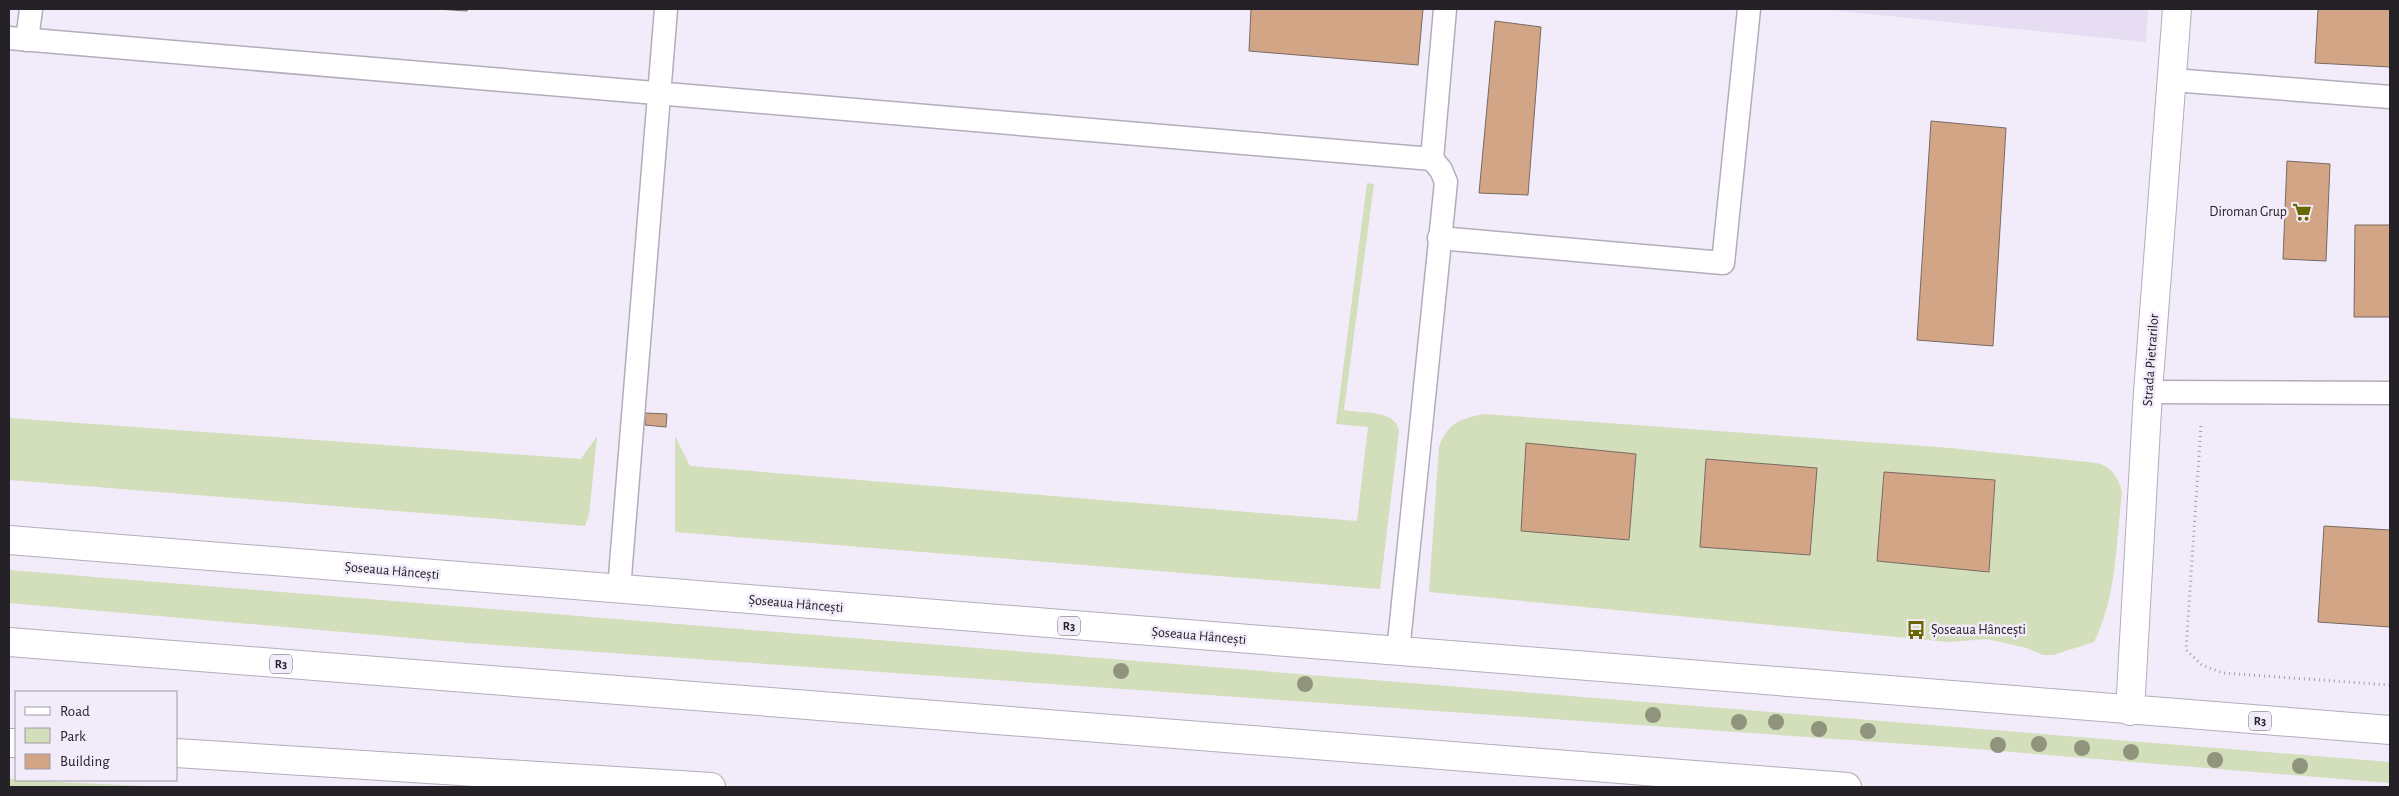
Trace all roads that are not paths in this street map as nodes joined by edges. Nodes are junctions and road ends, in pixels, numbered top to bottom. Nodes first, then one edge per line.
1 (31, 9) edge
2 (666, 9) edge
3 (1445, 9) edge
4 (1749, 9) edge
5 (2177, 9) edge
6 (18, 39) edge
7 (2173, 80) junction
8 (660, 92) junction
9 (2390, 97) edge
10 (1432, 159) junction
11 (1439, 238) junction
12 (2148, 392) junction
13 (2390, 393) edge
14 (9, 540) edge
15 (619, 590) junction
16 (9, 642) edge
17 (1398, 652) junction
18 (2130, 711) junction
19 (2390, 730) edge
20 (178, 753) edge
21 (469, 772) junction
22 (549, 787) edge
23 (711, 787) edge
24 (1847, 787) edge

1 - 6 lane
2 - 8 lane
3 - 10 lane
4 - 11 lane
5 - 7 main road, Strada Pietrarilor
6 - 8 lane
7 - 9 lane
7 - 12 main road, Strada Pietrarilor
8 - 10 lane
8 - 15 lane
10 - 11 lane
11 - 17 lane
12 - 13 lane
12 - 18 main road, Strada Pietrarilor
14 - 15 main road, Șoseaua Hâncești / R3
15 - 17 main road, Șoseaua Hâncești / R3
16 - 24 main road, R3
17 - 18 main road, Șoseaua Hâncești / R3
18 - 19 main road, Șoseaua Hâncești / R3
20 - 21 main road
21 - 22 main road
21 - 23 main road

